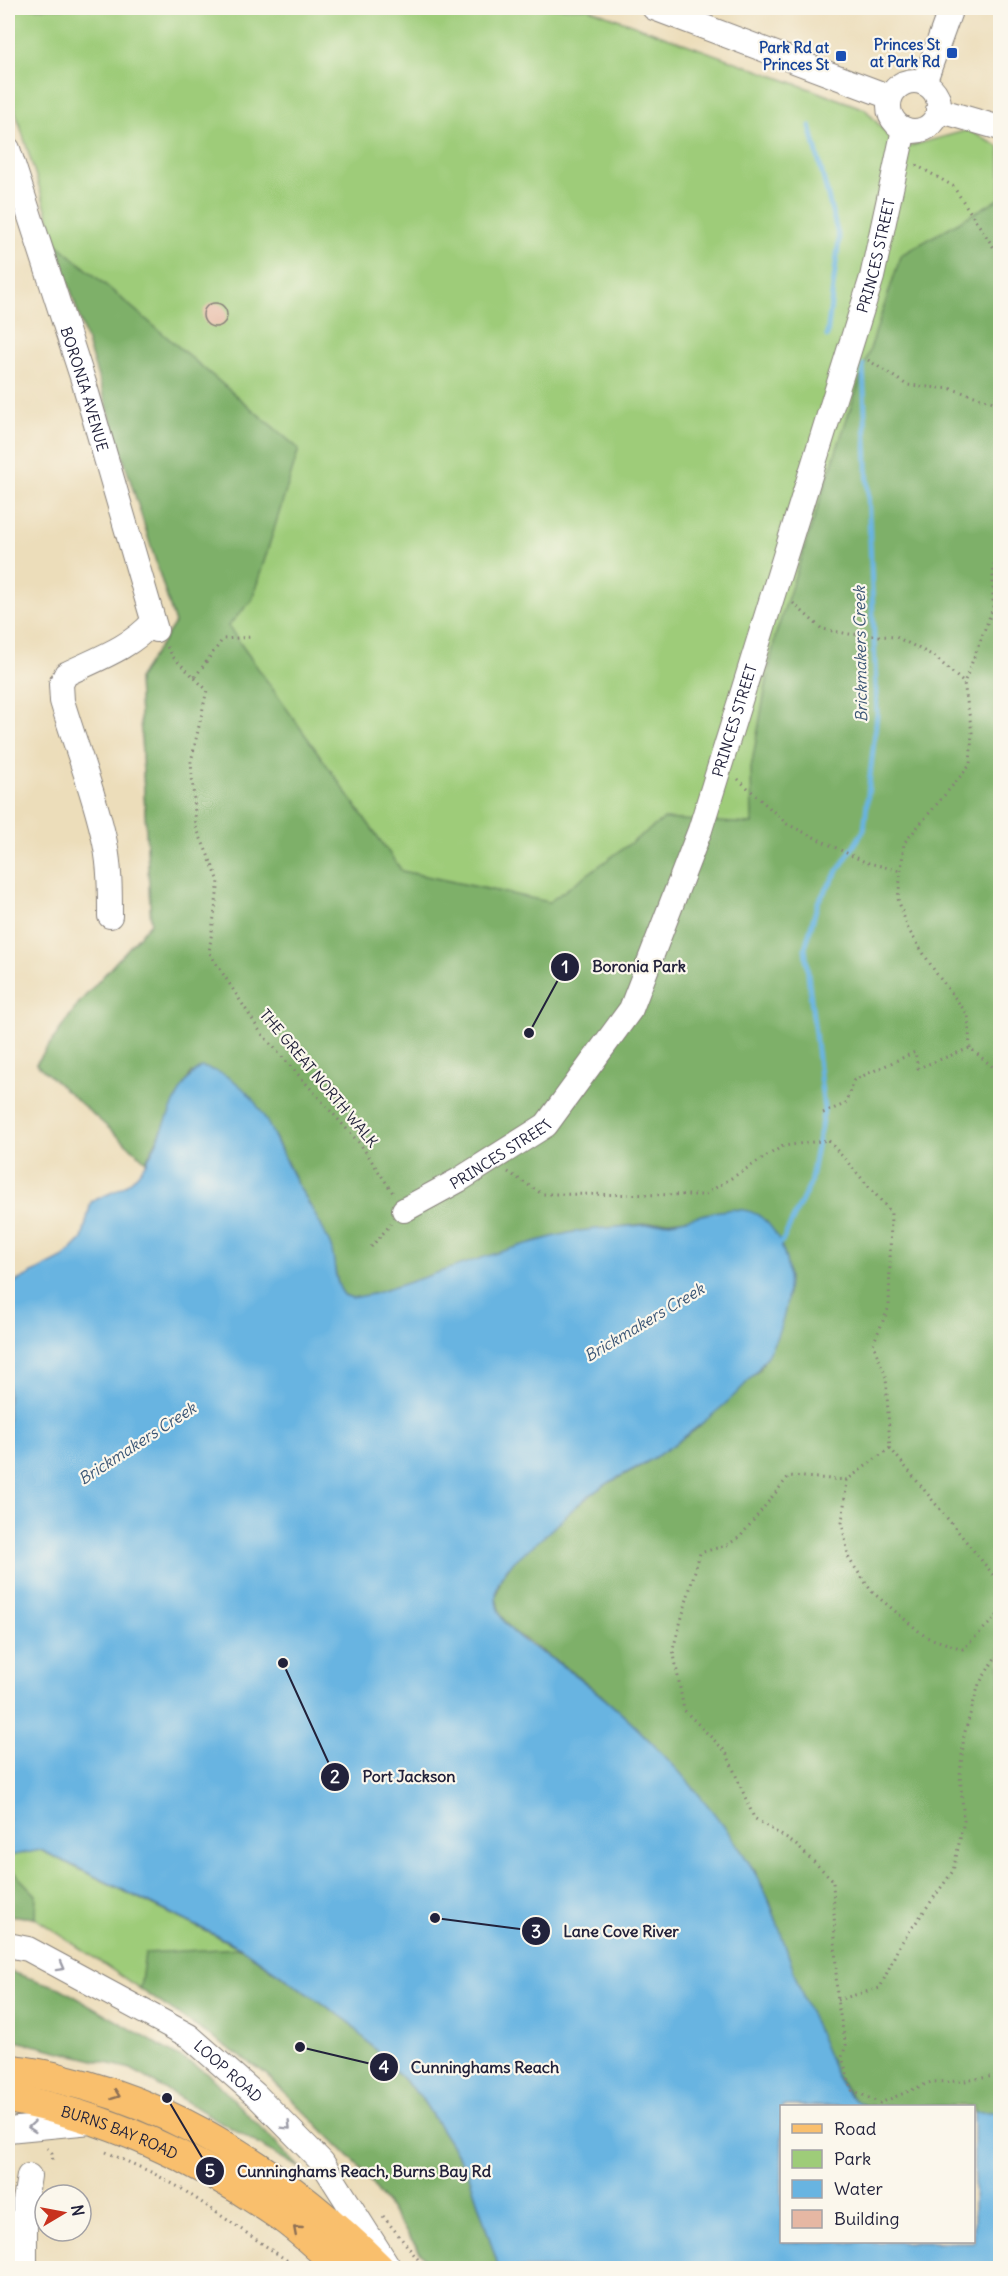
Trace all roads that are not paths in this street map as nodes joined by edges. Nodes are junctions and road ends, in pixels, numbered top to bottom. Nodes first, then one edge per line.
1 (654, 8) edge
2 (951, 8) edge
3 (924, 83) junction
4 (891, 97) junction
5 (938, 110) junction
6 (1000, 128) edge
7 (904, 129) junction
8 (8, 149) edge
9 (110, 916) dead end
10 (404, 1210) road end
11 (8, 1945) edge
12 (8, 2069) edge
13 (8, 2098) edge
14 (8, 2130) edge
15 (99, 2135) junction
16 (29, 2176) dead end
17 (25, 2268) edge
18 (341, 2268) edge
19 (379, 2268) edge
20 (389, 2268) edge

1 - 4 street
2 - 3 street
3 - 4 street
3 - 5 street
4 - 7 street
5 - 6 street
5 - 7 street
7 - 10 street, PRINCES STREET
8 - 9 street, BORONIA AVENUE
11 -> 20 street, LOOP ROAD
12 -> 19 main road, BURNS BAY ROAD
13 - 15 main road, BURNS BAY ROAD
15 -> 14 street
18 -> 15 main road, BURNS BAY ROAD
16 - 17 street

